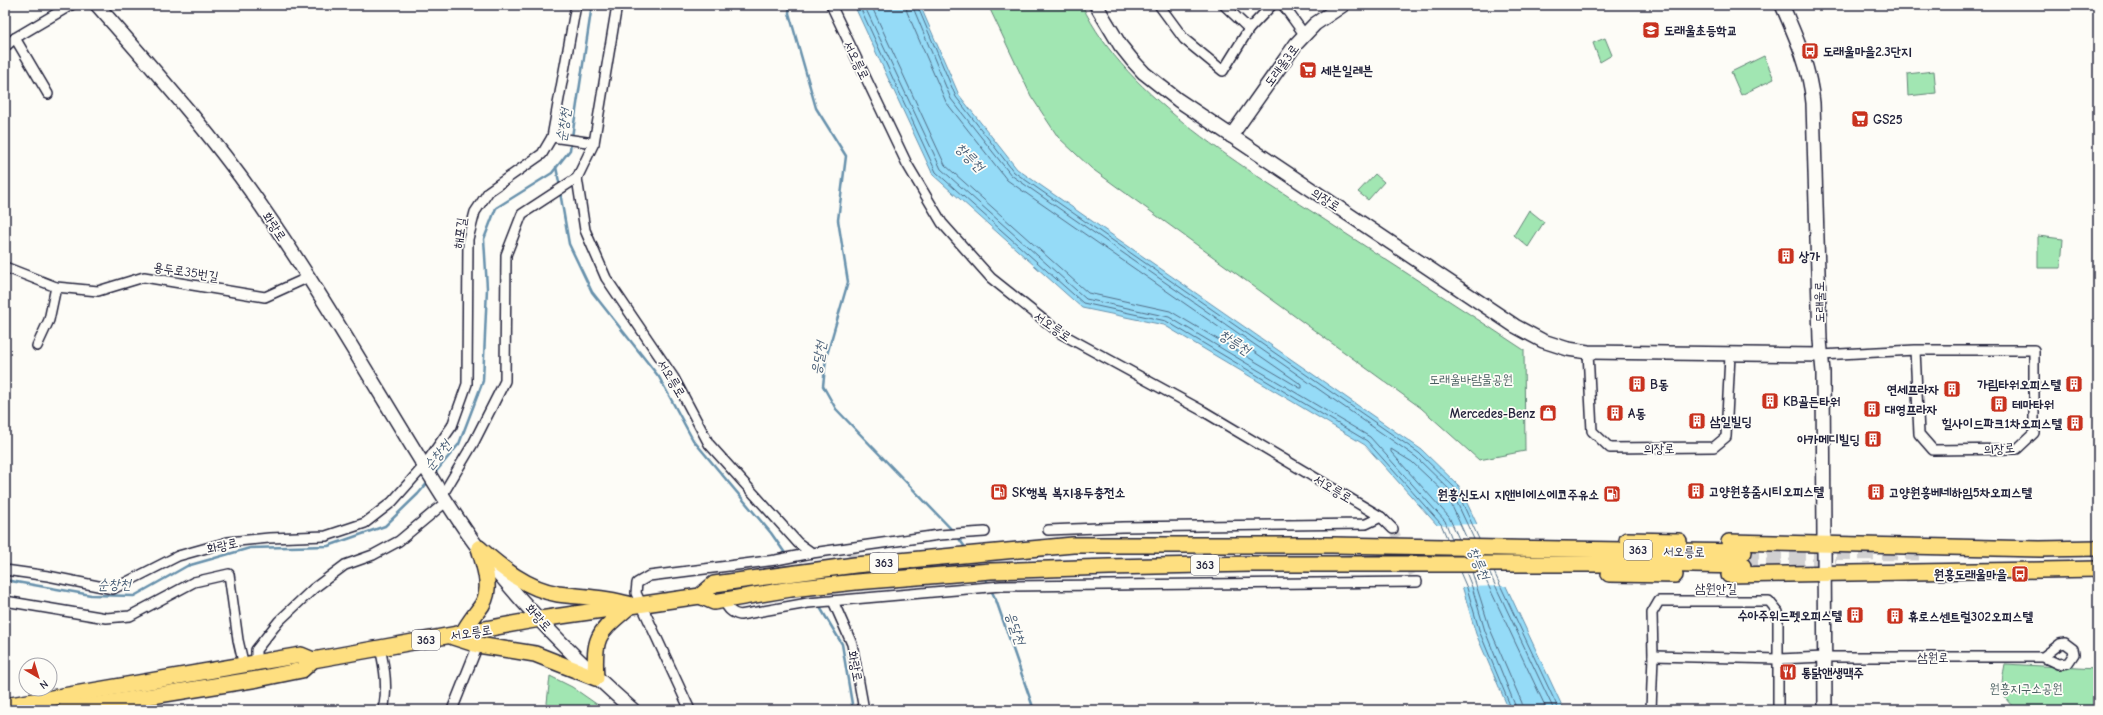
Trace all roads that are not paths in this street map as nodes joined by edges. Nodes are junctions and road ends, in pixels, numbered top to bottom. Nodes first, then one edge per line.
1 (71, 5) edge
2 (98, 5) edge
3 (576, 5) edge
4 (617, 5) edge
5 (831, 5) edge
6 (1096, 5) edge
7 (1159, 5) edge
8 (1224, 5) edge
9 (1272, 5) edge
10 (1283, 5) edge
11 (1343, 5) edge
12 (1782, 5) edge
13 (1249, 29) junction
14 (1304, 34) junction
15 (15, 38) junction
16 (5, 48) edge
17 (48, 94) dead end
18 (1231, 136) junction
19 (555, 137) junction
20 (590, 142) junction
21 (575, 180) junction
22 (5, 267) edge
23 (309, 277) junction
24 (56, 287) junction
25 (37, 346) dead end
26 (1915, 350) junction
27 (1588, 352) junction
28 (1730, 355) junction
29 (1821, 355) junction
30 (436, 484) junction
31 (1381, 517) junction
32 (1394, 529) tunnel mouth
33 (1048, 530) dead end
34 (985, 532) dead end
35 (479, 548) junction
36 (1531, 548) junction
37 (2098, 548) edge
38 (1825, 551) junction
39 (812, 553) junction
40 (1537, 565) junction
41 (5, 570) edge
42 (2098, 570) edge
43 (1824, 573) junction
44 (1417, 582) dead end
45 (700, 596) junction
46 (724, 600) junction
47 (830, 601) junction
48 (5, 602) edge
49 (636, 604) junction
50 (540, 619) junction
51 (456, 634) junction
52 (478, 645) junction
53 (380, 648) junction
54 (1653, 656) junction
55 (1824, 657) junction
56 (2043, 657) dead end
57 (1778, 659) junction
58 (313, 660) junction
59 (250, 665) junction
60 (596, 678) junction
61 (142, 682) junction
62 (125, 685) junction
63 (91, 691) junction
64 (145, 704) edge
65 (130, 705) edge
66 (5, 706) edge
67 (94, 708) edge
68 (65, 710) edge
69 (383, 710) edge
70 (452, 710) edge
71 (633, 710) edge
72 (690, 710) edge
73 (864, 710) edge
74 (1651, 710) edge
75 (1778, 710) edge
76 (1825, 710) edge

1 - 15 street
2 - 23 main road, 화랑로
3 - 19 street, 해포길
4 - 20 street
5 - 31 street, 서오릉로
6 - 18 main road, 의장로
7 - 13 street
8 - 13 street
9 - 13 street
10 - 14 street
11 - 14 main road, 도래울3로
12 - 29 main road, 도래울로
14 - 18 main road, 도래울3로
15 - 16 street
15 - 17 street
18 - 27 main road, 의장로
19 - 20 street
19 - 30 street, 해포길
20 - 21 street
21 - 30 street, 화랑로
21 - 39 street, 서오릉로
22 - 24 street, 용두로35번길
23 - 24 street, 용두로35번길
23 - 30 main road, 화랑로
24 - 25 street
26 - 26 street, 의장로
26 - 29 street, 의장로
27 - 28 main road, 의장로
27 - 28 street, 의장로
28 - 29 main road, 의장로
29 - 38 main road, 도래울로
30 - 35 main road, 화랑로
30 - 41 street, 화랑로
30 - 59 street
31 - 32 street, 서오릉로
31 - 33 street
34 - 39 street
35 - 49 main road
35 - 50 main road, 화랑로
35 - 51 main road
36 - 38 main road
36 - 40 main road, 서오릉로 / 363
36 - 45 main road, 363
37 - 38 main road
38 - 43 main road
39 - 49 street
40 - 43 main road
40 - 46 main road, 서오릉로 / 363
42 - 43 main road
43 - 55 main road
44 - 47 street
45 - 46 main road, 서오릉로 / 363
45 - 49 main road, 서오릉로 / 363
46 - 47 street
47 - 73 street, 화랑로
48 - 59 street
49 - 50 main road, 서오릉로 / 363
49 - 60 main road
49 - 72 street
50 - 51 main road, 서오릉로 / 363
50 - 60 main road, 화랑로
51 - 52 main road
51 - 53 main road, 서오릉로 / 363
52 - 60 main road
52 - 70 street
53 - 58 main road, 서오릉로 / 363
53 - 69 street
54 - 57 street
54 - 57 street, 삼원안길
54 - 74 street, 삼원안길
55 - 56 street, 삼원로
55 - 57 street
55 - 76 main road
57 - 75 street, 삼원안길
58 - 59 main road, 서오릉로 / 363
58 - 64 main road, 서오릉로 / 363
59 - 61 main road, 서오릉로 / 363
60 - 71 main road, 화랑로
61 - 62 main road, 서오릉로 / 363
61 - 64 street
62 - 63 main road, 서오릉로 / 363
62 - 65 street
63 - 66 main road, 서오릉로 / 363
63 - 67 street
64 - 65 main road, 서오릉로 / 363
65 - 67 main road, 서오릉로 / 363
67 - 68 main road, 서오릉로 / 363

